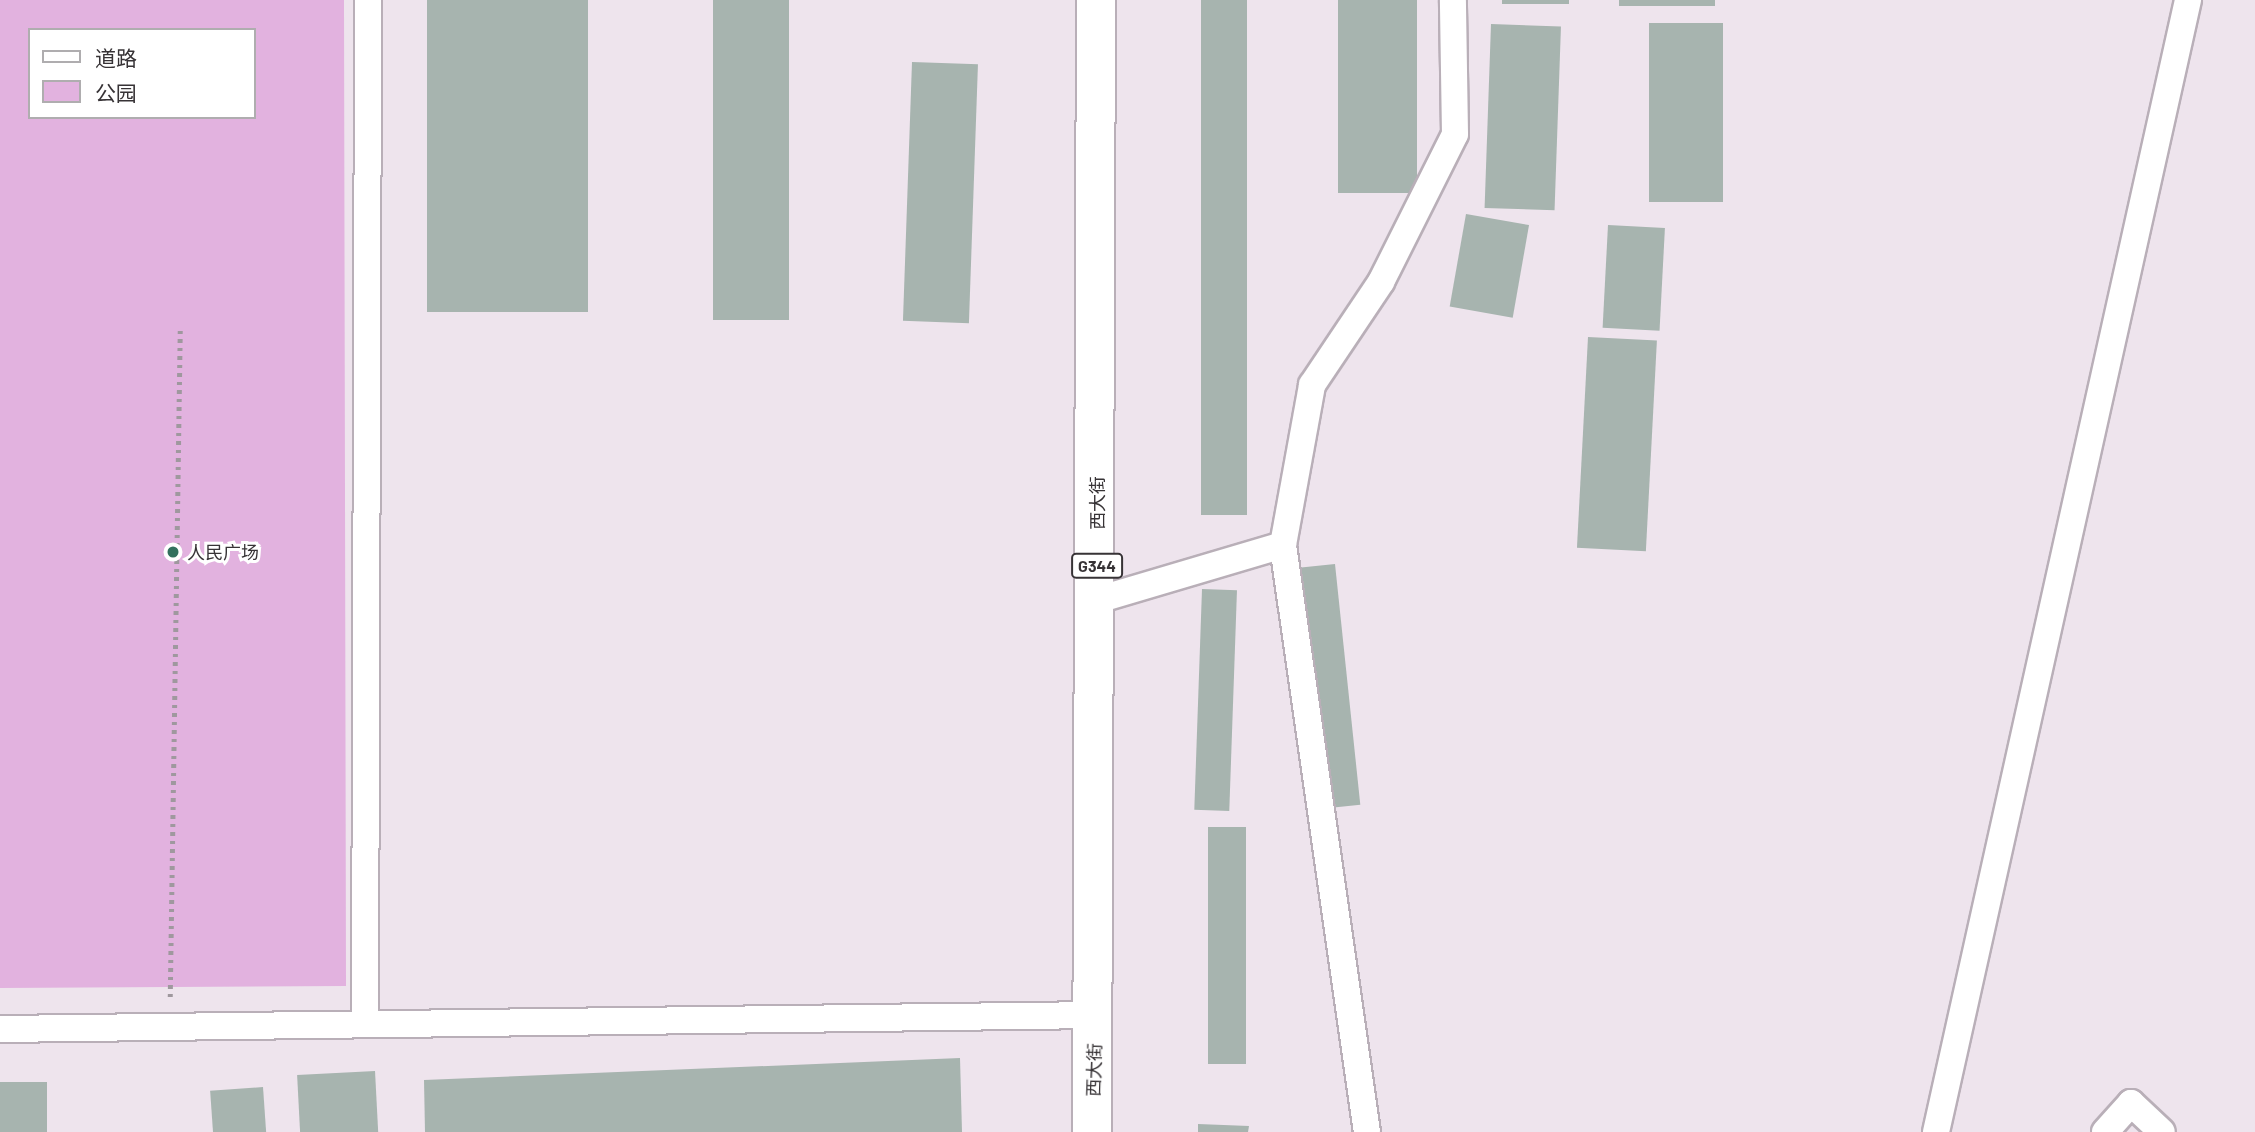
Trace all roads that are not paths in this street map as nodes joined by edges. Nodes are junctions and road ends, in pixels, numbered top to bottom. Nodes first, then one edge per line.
1 (368, 0) edge
2 (1096, 0) edge
3 (1453, 0) edge
4 (2188, 0) edge
5 (1283, 545) junction
6 (1097, 600) junction
7 (1097, 1015) junction
8 (365, 1024) junction
9 (0, 1029) edge
10 (1091, 1132) edge
11 (1367, 1132) edge
12 (1936, 1132) edge
13 (2105, 1132) edge
14 (2162, 1132) edge

1 - 8 street
2 - 6 highway, 西大街 / G344
3 - 5 street
4 - 12 street
5 - 6 street
5 - 11 street
6 - 7 highway, 西大街 / G344
7 - 8 street
7 - 10 highway, 西大街 / G344
8 - 9 street
13 - 14 street

